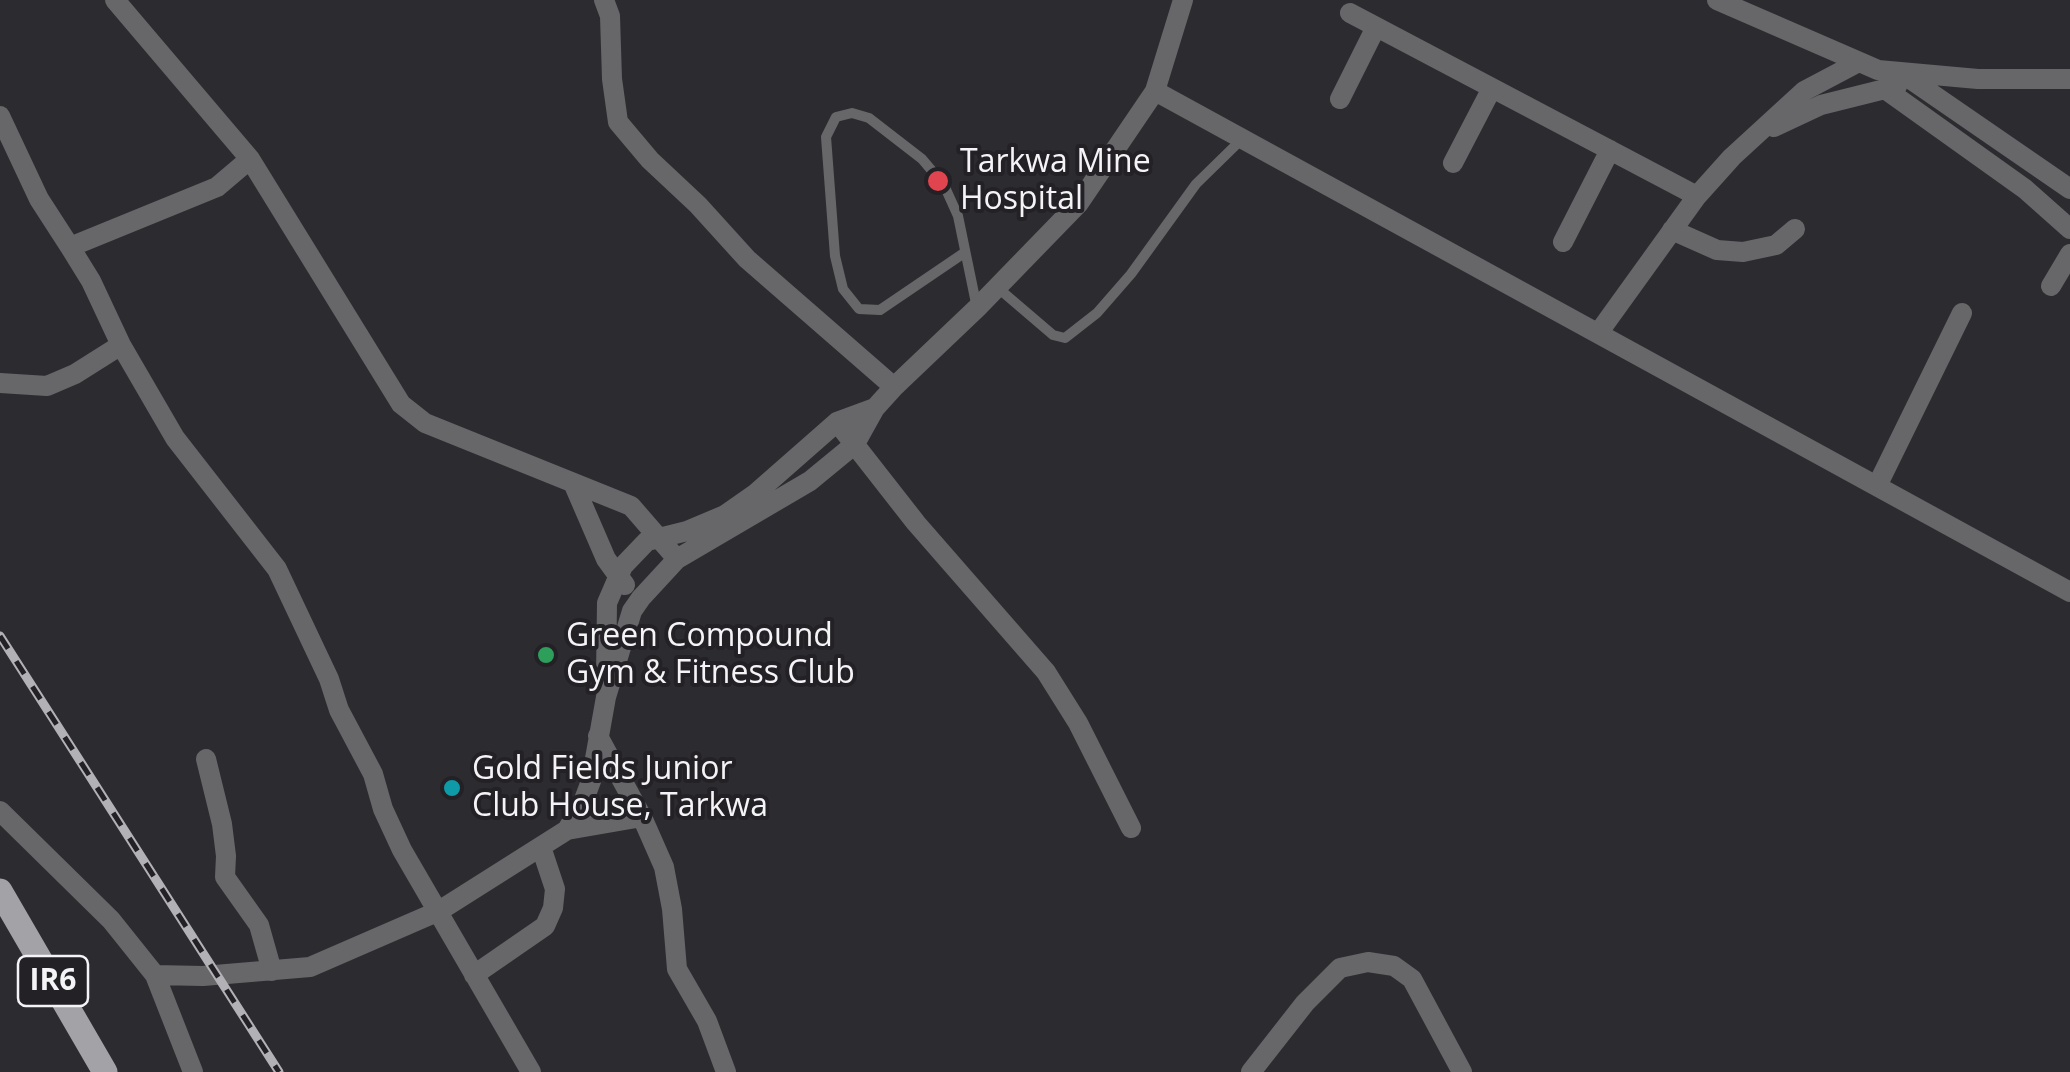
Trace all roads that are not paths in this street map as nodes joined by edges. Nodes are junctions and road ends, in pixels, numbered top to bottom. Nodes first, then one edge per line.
1 (114, 0) edge
2 (604, 0) edge
3 (1183, 0) edge
4 (1716, 0) edge
5 (1350, 13) dead end
6 (1376, 27) junction
7 (1857, 64) junction
8 (1908, 78) junction
9 (1978, 79) junction
10 (2070, 79) edge
11 (1492, 88) junction
12 (1886, 89) junction
13 (1155, 91) junction
14 (1340, 99) dead end
15 (1964, 114) junction
16 (0, 116) edge
17 (1758, 133) junction
18 (1240, 140) junction
19 (1610, 150) junction
20 (250, 158) junction
21 (1454, 162) dead end
22 (2070, 189) edge
23 (1697, 196) junction
24 (1795, 228) dead end
25 (1672, 230) junction
26 (2070, 230) edge
27 (1562, 242) dead end
28 (70, 247) junction
29 (964, 252) junction
30 (2070, 254) edge
31 (2051, 286) dead end
32 (997, 287) junction
33 (977, 308) junction
34 (1962, 313) dead end
35 (1599, 332) junction
36 (121, 345) junction
37 (0, 382) edge
38 (894, 388) junction
39 (875, 408) junction
40 (837, 422) junction
41 (855, 444) junction
42 (574, 486) junction
43 (1877, 486) junction
44 (760, 500) junction
45 (660, 536) junction
46 (678, 558) junction
47 (617, 577) junction
48 (2070, 592) edge
49 (641, 598) junction
50 (606, 697) junction
51 (598, 736) junction
52 (206, 759) dead end
53 (0, 812) edge
54 (642, 817) junction
55 (1131, 828) dead end
56 (567, 830) junction
57 (541, 847) junction
58 (0, 891) edge
59 (439, 911) junction
60 (272, 971) junction
61 (155, 975) junction
62 (474, 975) junction
63 (105, 1072) edge
64 (193, 1072) edge
65 (531, 1072) edge
66 (726, 1072) edge
67 (1250, 1072) edge
68 (1462, 1072) edge

1 - 20 street
2 - 38 street
3 - 13 street
4 - 7 street
5 - 6 street
6 - 11 street
6 - 14 street
7 - 8 street
7 - 17 street
8 - 9 street
8 - 12 street
8 - 15 street
9 - 10 street
9 - 15 street
11 - 19 street
11 - 21 street
12 - 17 street
12 - 26 street
13 - 18 street
13 - 32 street
15 - 22 street
16 - 28 street
17 - 23 street
18 - 32 lane
18 - 35 street
19 - 23 street
19 - 27 street
20 - 28 street
20 - 42 street
23 - 25 street
24 - 25 street
25 - 35 street
28 - 36 street
29 - 29 lane
29 - 33 lane
30 - 31 street
32 - 33 street
33 - 38 street
34 - 43 street
35 - 43 street
36 - 37 street
36 - 59 street
38 - 39 street
39 - 40 street
39 - 41 street
40 - 41 street
40 - 44 street
41 - 44 street
41 - 55 street
42 - 45 street
42 - 47 street
43 - 48 street
44 - 45 street
44 - 46 street
45 - 46 street
45 - 47 street
46 - 49 street
47 - 49 street
47 - 50 street
49 - 50 street
50 - 51 street
51 - 54 street
51 - 56 street
52 - 60 street
53 - 61 street
54 - 56 street
54 - 66 street
56 - 57 street
57 - 59 street
57 - 62 street
58 - 63 main road, IR6
59 - 60 street
59 - 62 street
60 - 61 street
61 - 64 street
62 - 65 street
67 - 68 street

